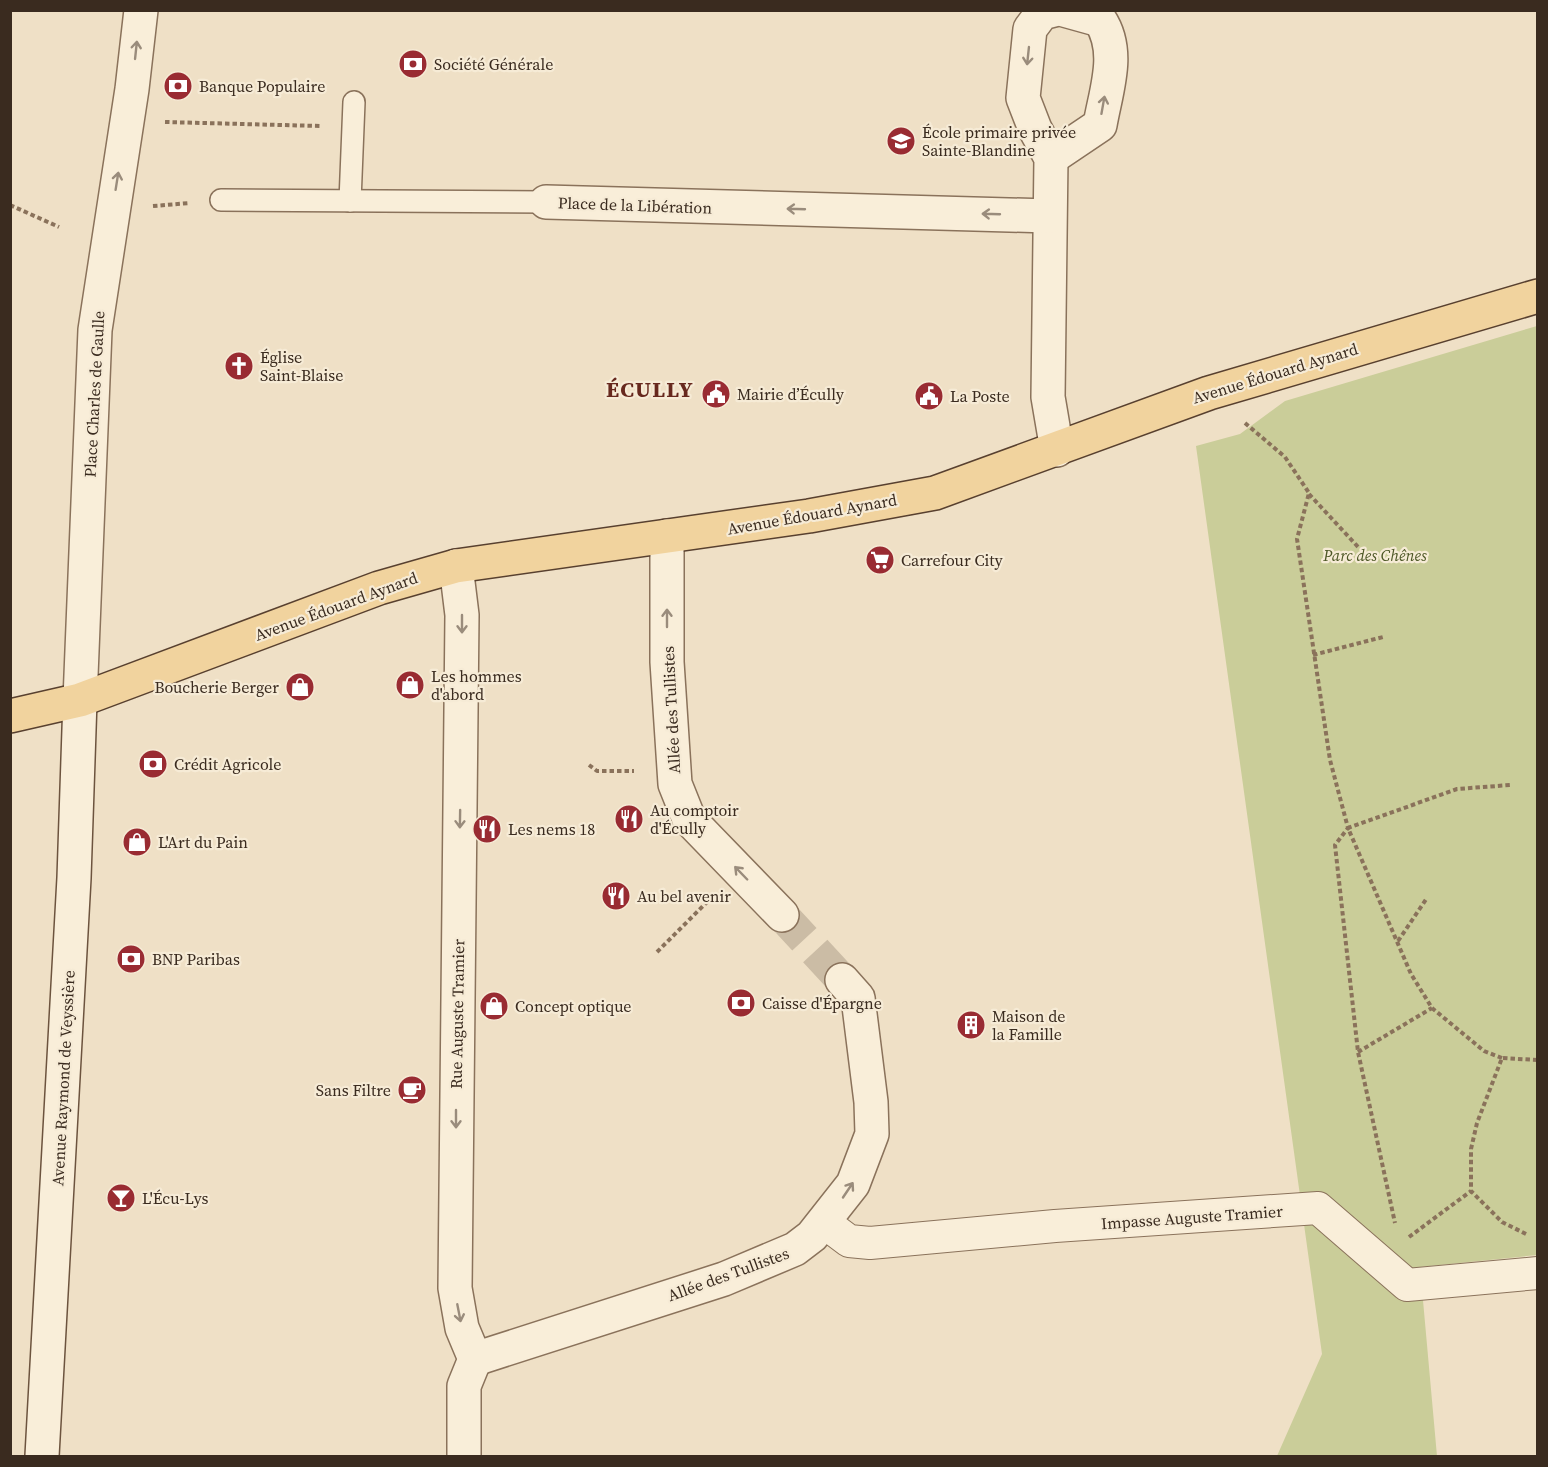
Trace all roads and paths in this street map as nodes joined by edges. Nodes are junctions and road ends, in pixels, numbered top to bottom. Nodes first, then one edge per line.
1 (141, 10) edge
2 (1054, 10) edge
3 (1064, 10) edge
4 (354, 102) dead end
5 (168, 122) dead end
6 (304, 126) dead end
7 (1052, 159) junction
8 (221, 200) dead end
9 (350, 201) junction
10 (546, 202) joint
11 (164, 203) dead end
12 (195, 204) dead end
13 (10, 205) edge
14 (1049, 216) junction
15 (59, 227) dead end
16 (1538, 296) edge
17 (1244, 422) dead end
18 (1057, 450) junction
19 (1309, 493) junction
20 (667, 536) junction
21 (1360, 549) dead end
22 (456, 566) junction
23 (1383, 637) dead end
24 (1313, 655) junction
25 (80, 700) junction
26 (10, 716) edge
27 (589, 765) dead end
28 (643, 772) dead end
29 (1510, 785) dead end
30 (1348, 828) junction
31 (714, 894) dead end
32 (1427, 898) dead end
33 (782, 915) tunnel mouth
34 (1398, 942) junction
35 (657, 952) dead end
36 (842, 980) tunnel mouth
37 (1432, 1008) junction
38 (1358, 1052) junction
39 (1502, 1058) junction
40 (1538, 1060) edge
41 (1471, 1191) junction
42 (818, 1229) junction
43 (1531, 1236) dead end
44 (1400, 1243) junction
45 (1538, 1273) edge
46 (1407, 1285) junction
47 (475, 1359) junction
48 (42, 1456) edge
49 (464, 1456) edge

25 -> 1 street, Place Charles de Gaulle
2 -> 7 street
7 -> 3 street
4 - 9 lane
5 - 6 path
7 - 14 street
8 - 9 lane, Place de la Libération
9 - 10 lane, Place de la Libération
14 -> 10 street, Place de la Libération
11 - 12 path
13 - 15 path
14 - 18 street
16 - 18 main road, Avenue Édouard Aynard
17 - 19 path
18 - 20 main road, Avenue Édouard Aynard
19 - 21 path
19 - 24 path
20 - 22 main road, Avenue Édouard Aynard
33 -> 20 street, Allée des Tullistes
22 - 25 main road, Avenue Édouard Aynard
22 -> 47 street, Rue Auguste Tramier
23 - 24 path
24 - 30 path
25 - 26 main road, Avenue Édouard Aynard
25 - 48 street, Avenue Raymond de Veyssière
27 - 28 path
29 - 30 path
30 - 34 path
30 - 38 path
31 - 35 path
32 - 34 path
34 - 37 path
42 -> 36 street, Allée des Tullistes
37 - 38 path
37 - 39 path
38 - 44 path
39 - 40 path
39 - 41 path
41 - 43 path
41 - 44 path
42 - 46 street, Impasse Auguste Tramier
42 - 47 street, Allée des Tullistes
44 - 46 path
45 - 46 street
47 - 49 street

